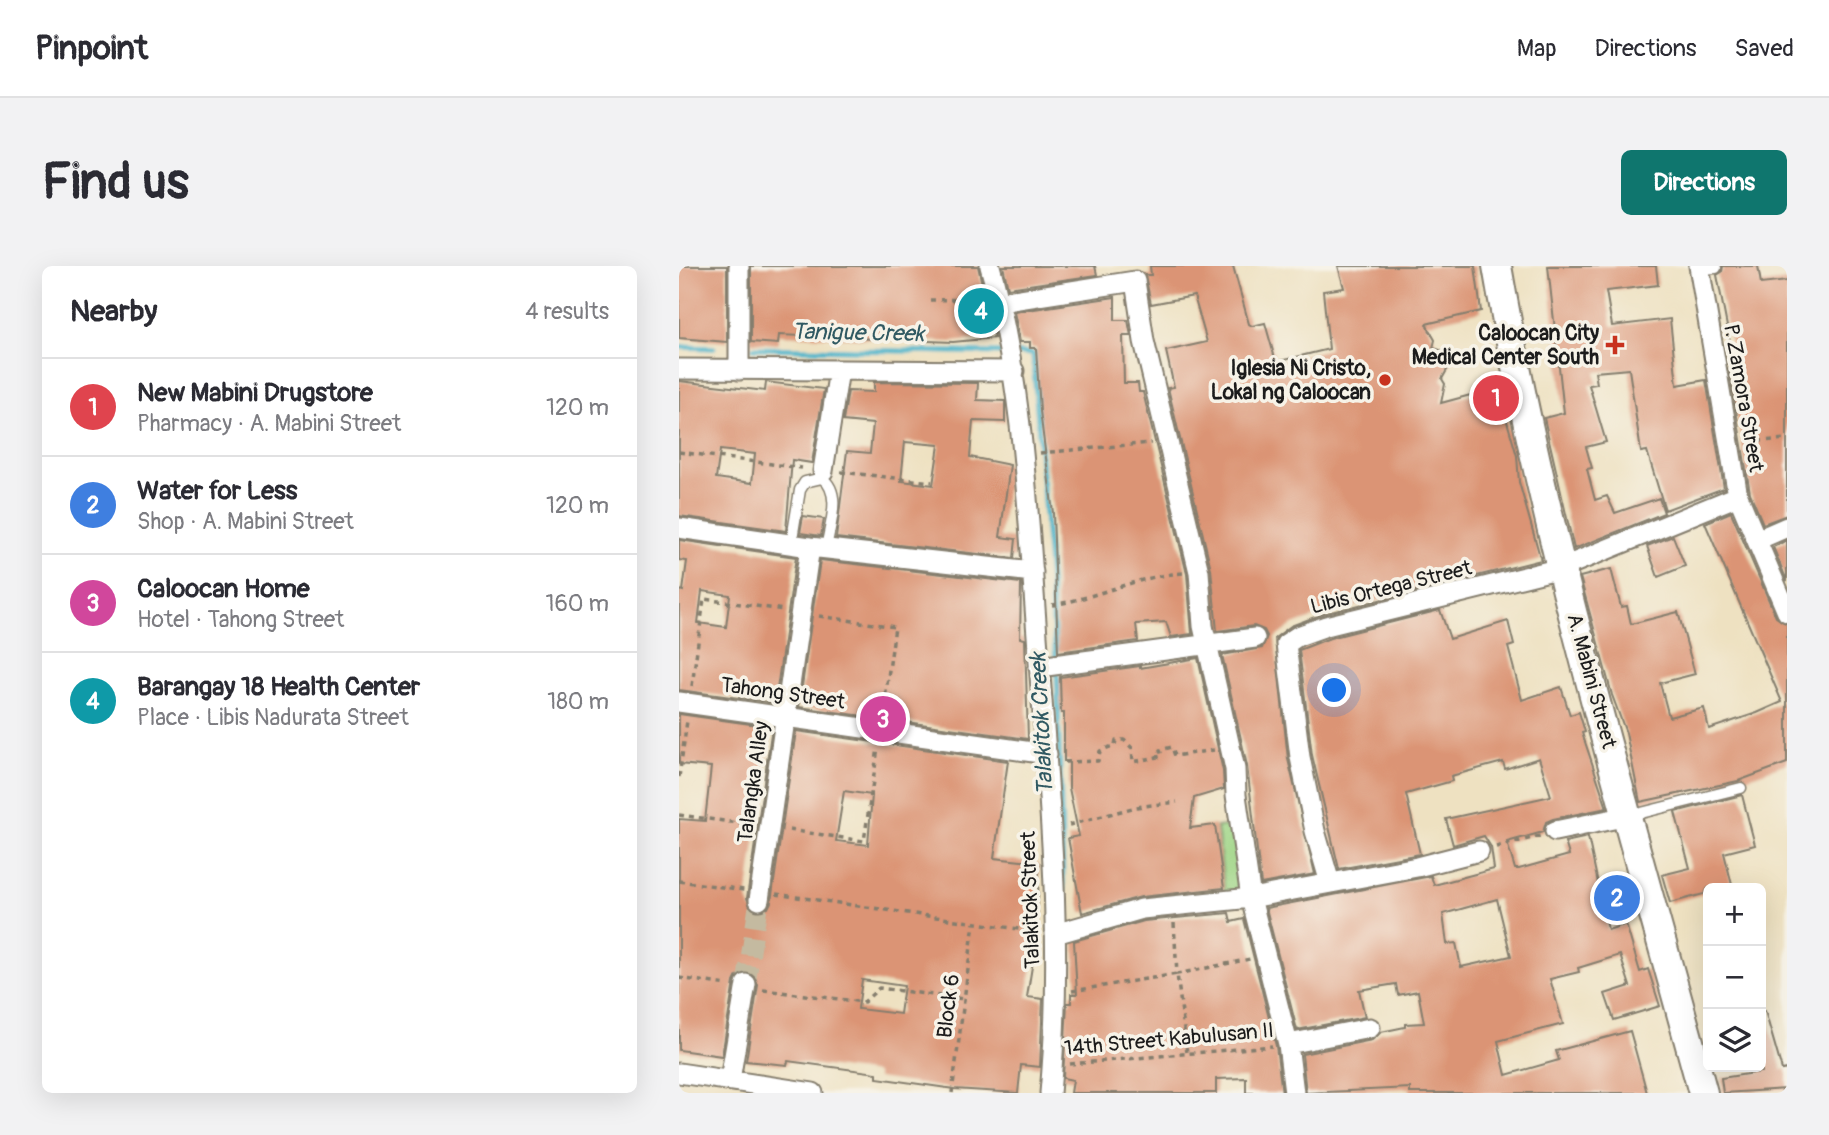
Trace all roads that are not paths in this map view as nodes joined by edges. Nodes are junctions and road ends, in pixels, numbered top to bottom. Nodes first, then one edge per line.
1 (739, 266) edge
2 (990, 266) edge
3 (1497, 266) edge
4 (1705, 268) edge
5 (999, 300) junction
6 (679, 369) edge
7 (739, 370) junction
8 (839, 370) junction
9 (1014, 371) junction
10 (823, 474) junction
11 (1738, 496) junction
12 (1787, 527) edge
13 (679, 528) edge
14 (1757, 540) junction
15 (809, 547) junction
16 (1561, 568) junction
17 (1033, 572) junction
18 (1787, 612) edge
19 (1255, 638) dead end
20 (1208, 647) junction
21 (1051, 666) junction
22 (679, 702) edge
23 (785, 717) junction
24 (1047, 754) junction
25 (1741, 788) dead end
26 (1628, 816) junction
27 (1555, 831) road end
28 (1479, 851) road end
29 (1330, 883) junction
30 (759, 896) tunnel mouth
31 (1251, 898) junction
32 (1055, 934) junction
33 (745, 986) tunnel mouth
34 (1370, 1028) dead end
35 (1288, 1044) junction
36 (679, 1073) edge
37 (730, 1080) junction
38 (813, 1093) edge
39 (1050, 1093) edge
40 (1294, 1093) edge
41 (1703, 1093) edge

1 - 7 street
2 - 5 street, Talakitok Street
3 - 16 main road, A. Mabini Street
4 - 11 street, P. Zamora Street
5 - 9 street, Talakitok Street
5 - 20 street
6 - 7 street
7 - 8 street
8 - 9 street
8 - 10 street
9 - 17 street, Talakitok Street
10 - 15 lane
10 - 15 lane
11 - 14 street, P. Zamora Street
11 - 16 street, Libis Ortega Street
12 - 14 street
13 - 15 street
14 - 18 street, P. Zamora Street
15 - 17 street
15 - 23 street, Talangka Alley
16 - 26 main road, A. Mabini Street
16 - 29 street, Libis Ortega Street
17 - 21 street, Talakitok Street
19 - 20 street
20 - 21 street
20 - 31 street
21 - 24 street, Talakitok Street
22 - 23 street, Tahong Street
23 - 24 street, Tahong Street
23 - 30 street, Talangka Alley
24 - 32 street, Talakitok Street
25 - 26 lane
26 - 27 street
26 - 41 main road, A. Mabini Street
28 - 29 street
29 - 31 street
31 - 32 street
31 - 35 street
32 - 39 street, Talakitok Street
33 - 37 street
34 - 35 street
35 - 40 street
36 - 37 street
37 - 38 street

